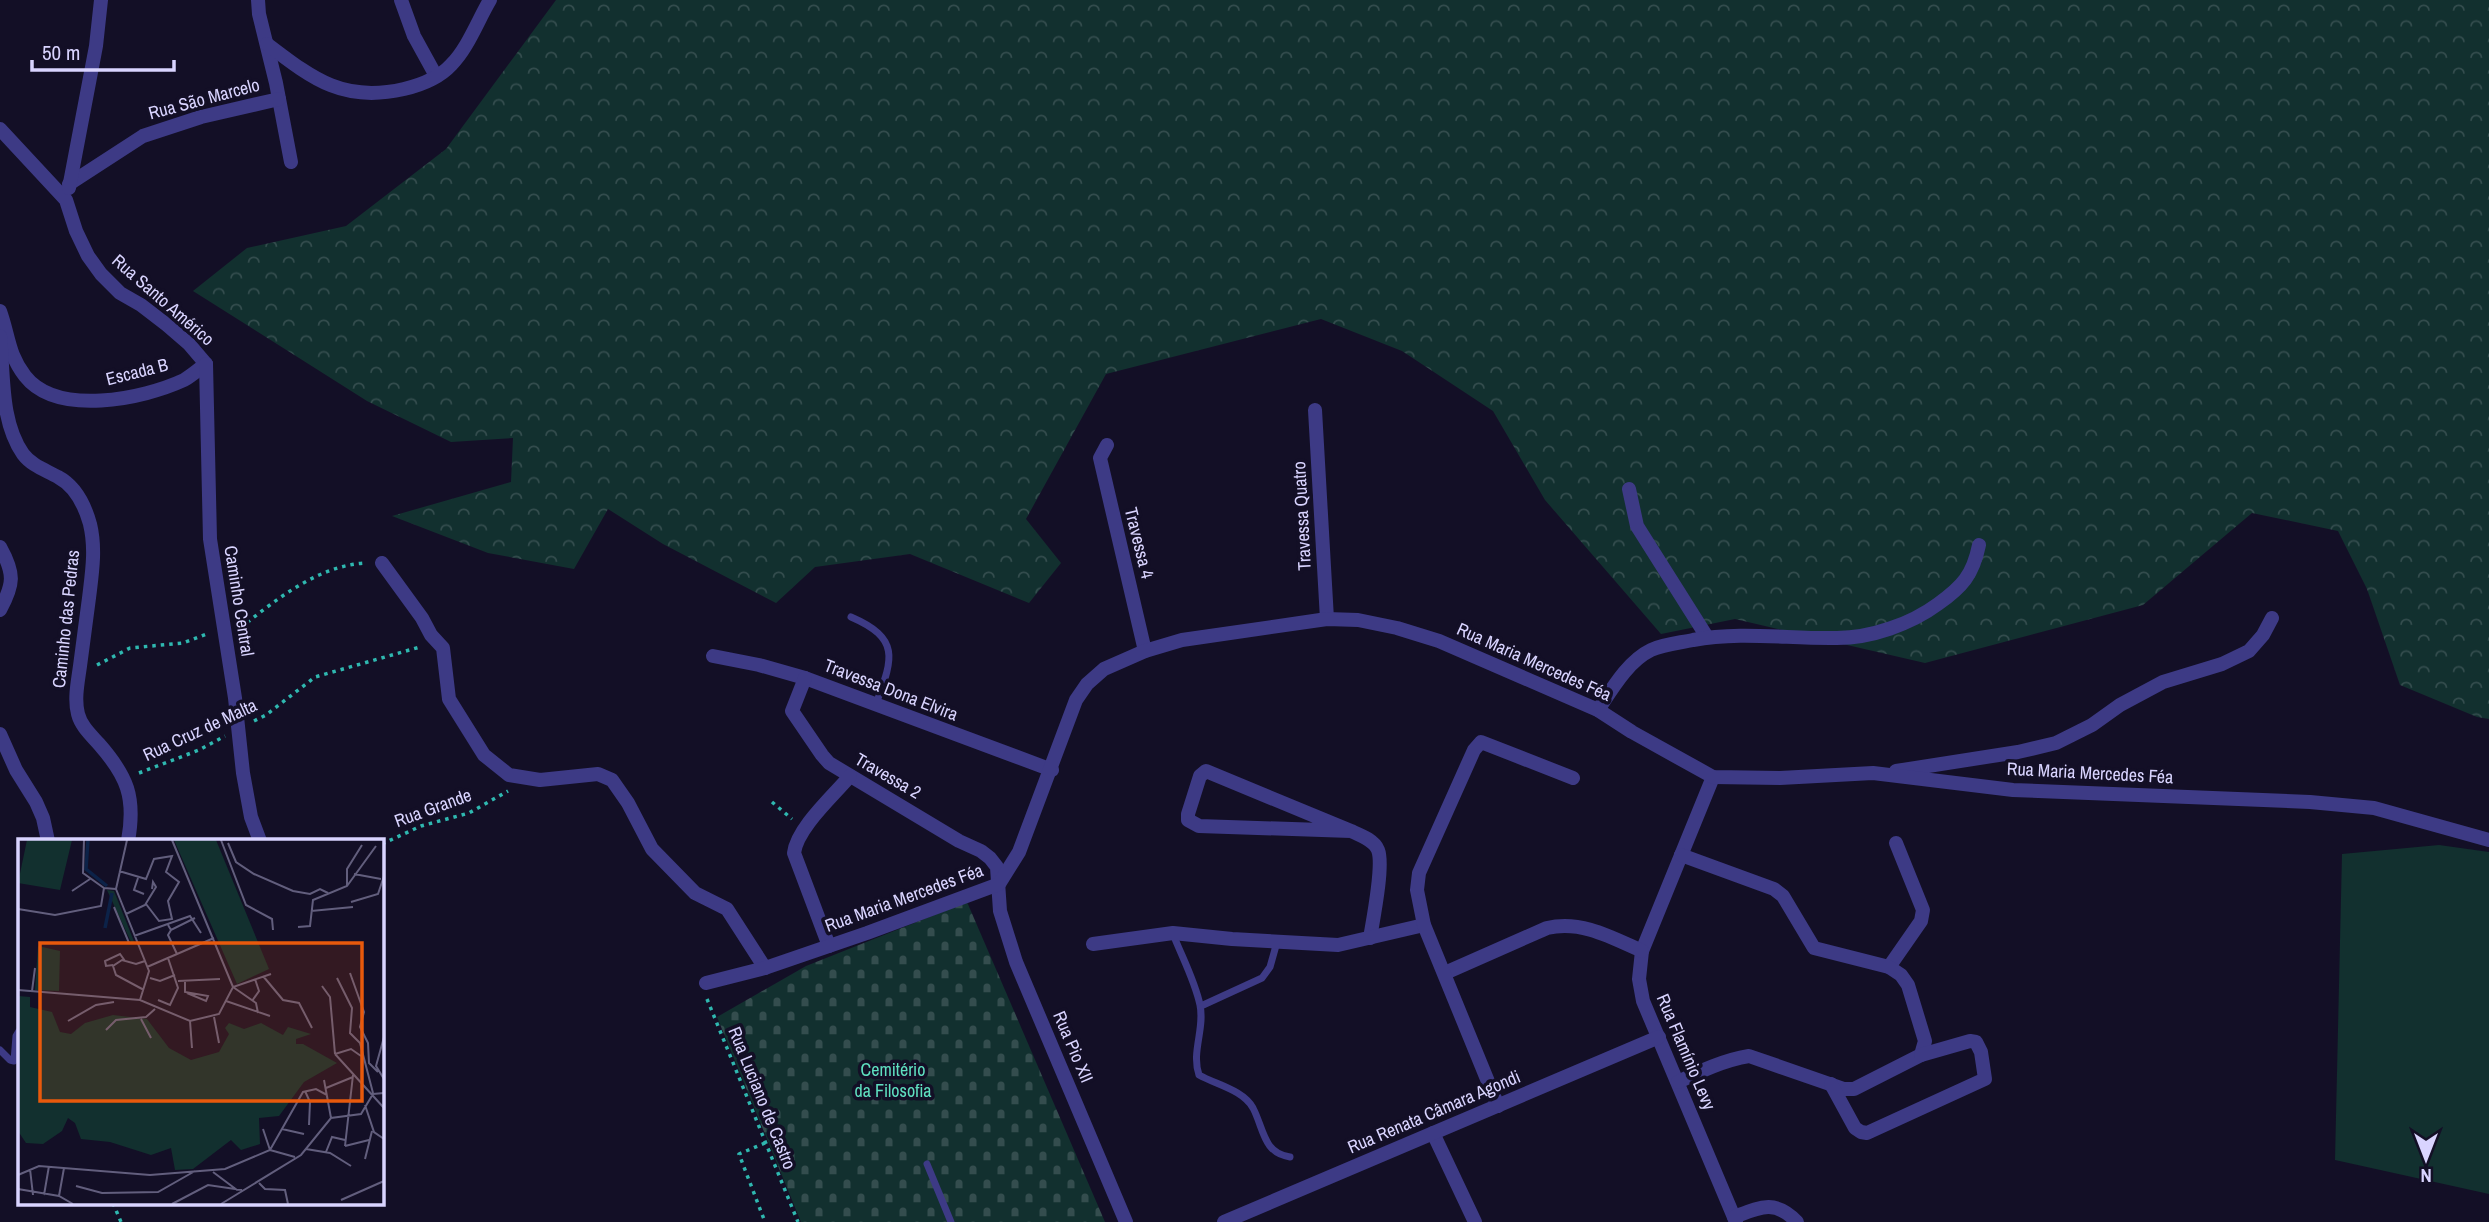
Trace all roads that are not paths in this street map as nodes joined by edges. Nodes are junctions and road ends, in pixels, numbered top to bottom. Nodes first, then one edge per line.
1 (101, 0) edge
2 (258, 0) edge
3 (401, 0) edge
4 (490, 0) edge
5 (267, 44) junction
6 (436, 76) junction
7 (279, 99) junction
8 (0, 130) edge
9 (290, 162) dead end
10 (69, 184) junction
11 (66, 200) junction
12 (0, 311) edge
13 (0, 336) edge
14 (206, 364) junction
15 (1315, 410) dead end
16 (1107, 445) dead end
17 (1629, 489) dead end
18 (1979, 545) dead end
19 (0, 547) edge
20 (382, 563) dead end
21 (0, 610) edge
22 (851, 617) dead end
23 (2272, 618) dead end
24 (1327, 619) junction
25 (1707, 637) junction
26 (1146, 651) junction
27 (713, 656) dead end
28 (805, 678) junction
29 (876, 705) junction
30 (1598, 710) junction
31 (0, 734) edge
32 (1052, 770) junction
33 (1873, 773) junction
34 (850, 776) junction
35 (1713, 777) junction
36 (1573, 778) dead end
37 (1352, 831) junction
38 (48, 839) edge
39 (128, 839) edge
40 (259, 839) edge
41 (2489, 840) edge
42 (1896, 843) dead end
43 (1681, 855) junction
44 (999, 884) junction
45 (1424, 925) junction
46 (1173, 933) junction
47 (1370, 938) junction
48 (1277, 942) junction
49 (1093, 944) dead end
50 (829, 946) junction
51 (1642, 951) junction
52 (1889, 967) junction
53 (765, 968) junction
54 (1445, 973) junction
55 (706, 983) road end
56 (1200, 1006) junction
57 (18, 1033) edge
58 (1659, 1037) junction
59 (0, 1050) edge
60 (1921, 1055) junction
61 (1678, 1082) junction
62 (1831, 1084) junction
63 (1498, 1106) junction
64 (1433, 1133) junction
65 (1290, 1157) dead end
66 (927, 1164) dead end
67 (1735, 1220) edge
68 (951, 1222) edge
69 (1126, 1222) edge
70 (1224, 1222) edge
71 (1475, 1222) edge
72 (1797, 1222) edge

1 - 10 street
2 - 5 street
3 - 6 street
4 - 6 street
5 - 6 street
5 - 7 street
7 - 9 street
7 - 10 street, Rua São Marcelo
8 - 11 street, Rua Santo Américo
10 - 11 street
11 - 14 street, Rua Santo Américo
12 - 14 street, Escada B
13 - 39 street, Caminho das Pedras
14 - 40 street, Caminho Central
15 - 24 street, Travessa Quatro
16 - 26 street, Travessa 4
17 - 25 street
18 - 25 street
19 - 21 street
20 - 53 street
22 - 29 lane
23 - 33 street
24 - 26 street, Rua Maria Mercedes Féa
24 - 30 street, Rua Maria Mercedes Féa
25 - 30 street
26 - 32 street, Rua Maria Mercedes Féa
27 - 28 street, Travessa Dona Elvira
28 - 29 street, Travessa Dona Elvira
28 - 34 street, Travessa 2
29 - 32 street, Travessa Dona Elvira
30 - 35 street, Rua Maria Mercedes Féa
31 - 38 street
32 - 44 street, Rua Maria Mercedes Féa
33 - 35 street, Rua Maria Mercedes Féa
33 - 41 street, Rua Maria Mercedes Féa
34 - 44 street, Travessa 2
34 - 50 street
35 - 43 street, Rua Flamínio Levy
36 - 45 street
37 - 37 street
37 - 47 street
42 - 52 street
43 - 51 street, Rua Flamínio Levy
43 - 52 street
44 - 50 street, Rua Maria Mercedes Féa
44 - 69 street, Rua Pio XII
45 - 47 street
45 - 54 street
46 - 48 street
46 - 49 street
46 - 56 lane
47 - 48 street
48 - 56 lane
50 - 53 street, Rua Maria Mercedes Féa
51 - 54 street
51 - 58 street, Rua Flamínio Levy
52 - 60 street
53 - 55 street, Rua Maria Mercedes Féa
54 - 63 street
56 - 65 lane
57 - 59 lane
58 - 61 street, Rua Flamínio Levy
58 - 63 street, Rua Renata Câmara Agondi
60 - 62 street
60 - 62 street
61 - 62 street
61 - 67 street, Rua Flamínio Levy
63 - 64 street, Rua Renata Câmara Agondi
64 - 70 street, Rua Renata Câmara Agondi
64 - 71 street
66 - 68 lane
67 - 72 street

